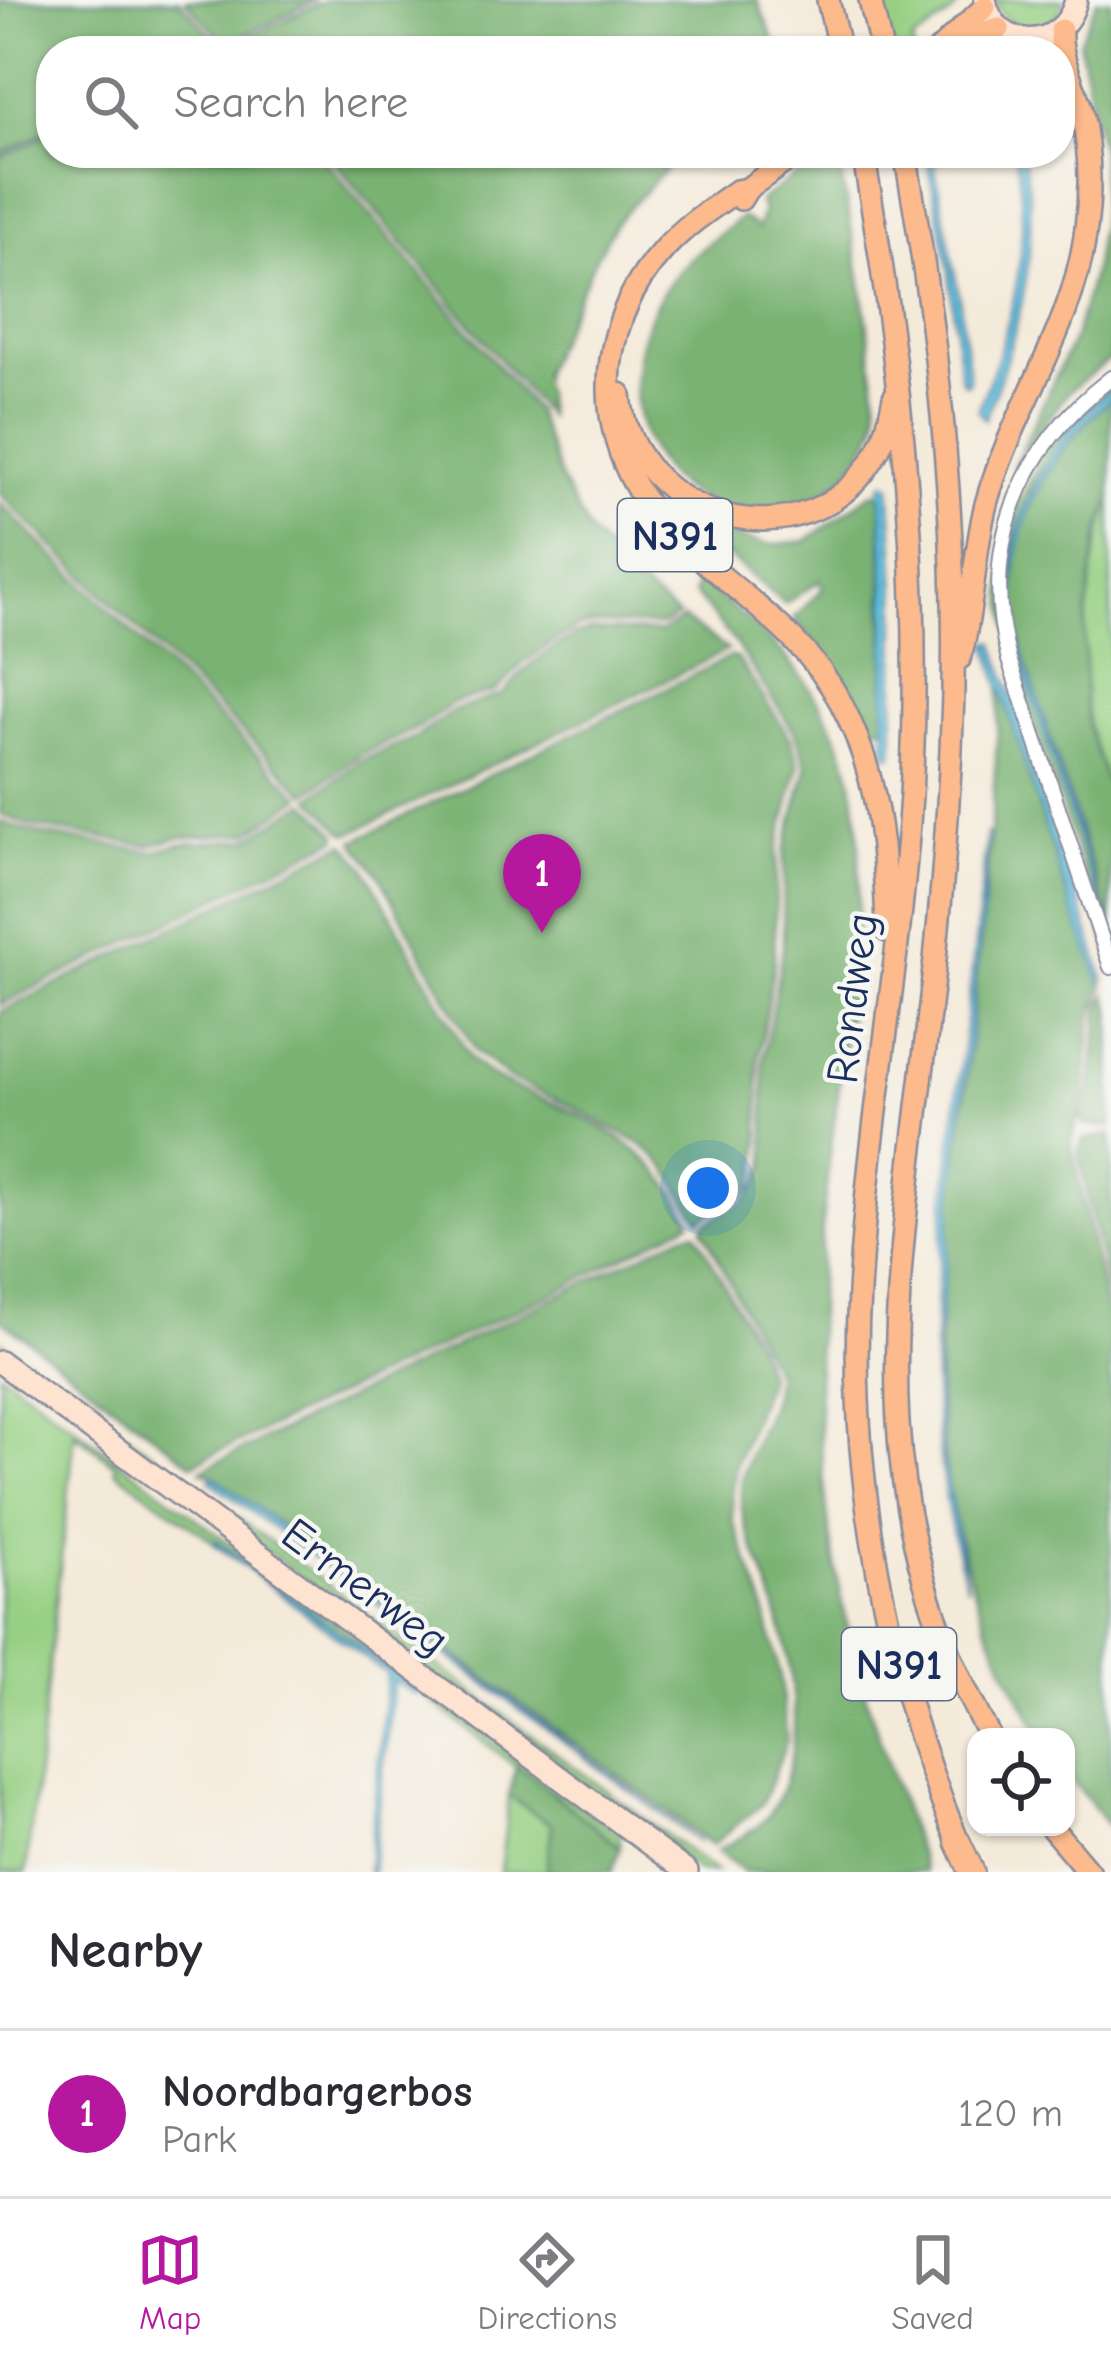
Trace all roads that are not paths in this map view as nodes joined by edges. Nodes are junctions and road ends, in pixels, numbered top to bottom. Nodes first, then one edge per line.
1 (828, 0) edge
2 (870, 0) edge
3 (1076, 0) edge
4 (985, 4) edge
5 (999, 29) junction
6 (1061, 30) junction
7 (836, 36) edge
8 (878, 36) edge
9 (954, 36) edge
10 (978, 36) edge
11 (1014, 36) edge
12 (1051, 36) edge
13 (1061, 36) edge
14 (1075, 98) edge
15 (777, 168) edge
16 (865, 168) edge
17 (908, 168) edge
18 (741, 194) junction
19 (898, 373) junction
20 (1111, 378) edge
21 (953, 683) junction
22 (1111, 967) edge
23 (890, 1016) junction
24 (0, 1362) edge
25 (986, 1728) edge
26 (1059, 1836) edge
27 (958, 1842) joint
28 (687, 1872) edge
29 (968, 1872) edge
30 (1089, 1872) edge

1 - 7 main road
2 - 8 main road
3 - 6 street
4 - 5 street
4 - 9 main road
5 - 10 main road
5 - 11 street
6 - 12 street
6 - 13 main road, N391
14 - 21 main road, N391
15 - 18 main road, N391
16 - 19 main road, Rondweg / N391
17 - 21 main road, Rondweg / N391
18 - 19 main road, N391
18 - 23 main road, N391
19 - 23 main road, Rondweg / N391
20 - 22 street
21 - 25 main road, Rondweg / N391
23 - 27 main road, Rondweg / N391
24 - 28 street, Ermerweg
26 - 30 main road
27 - 29 highway, N391

